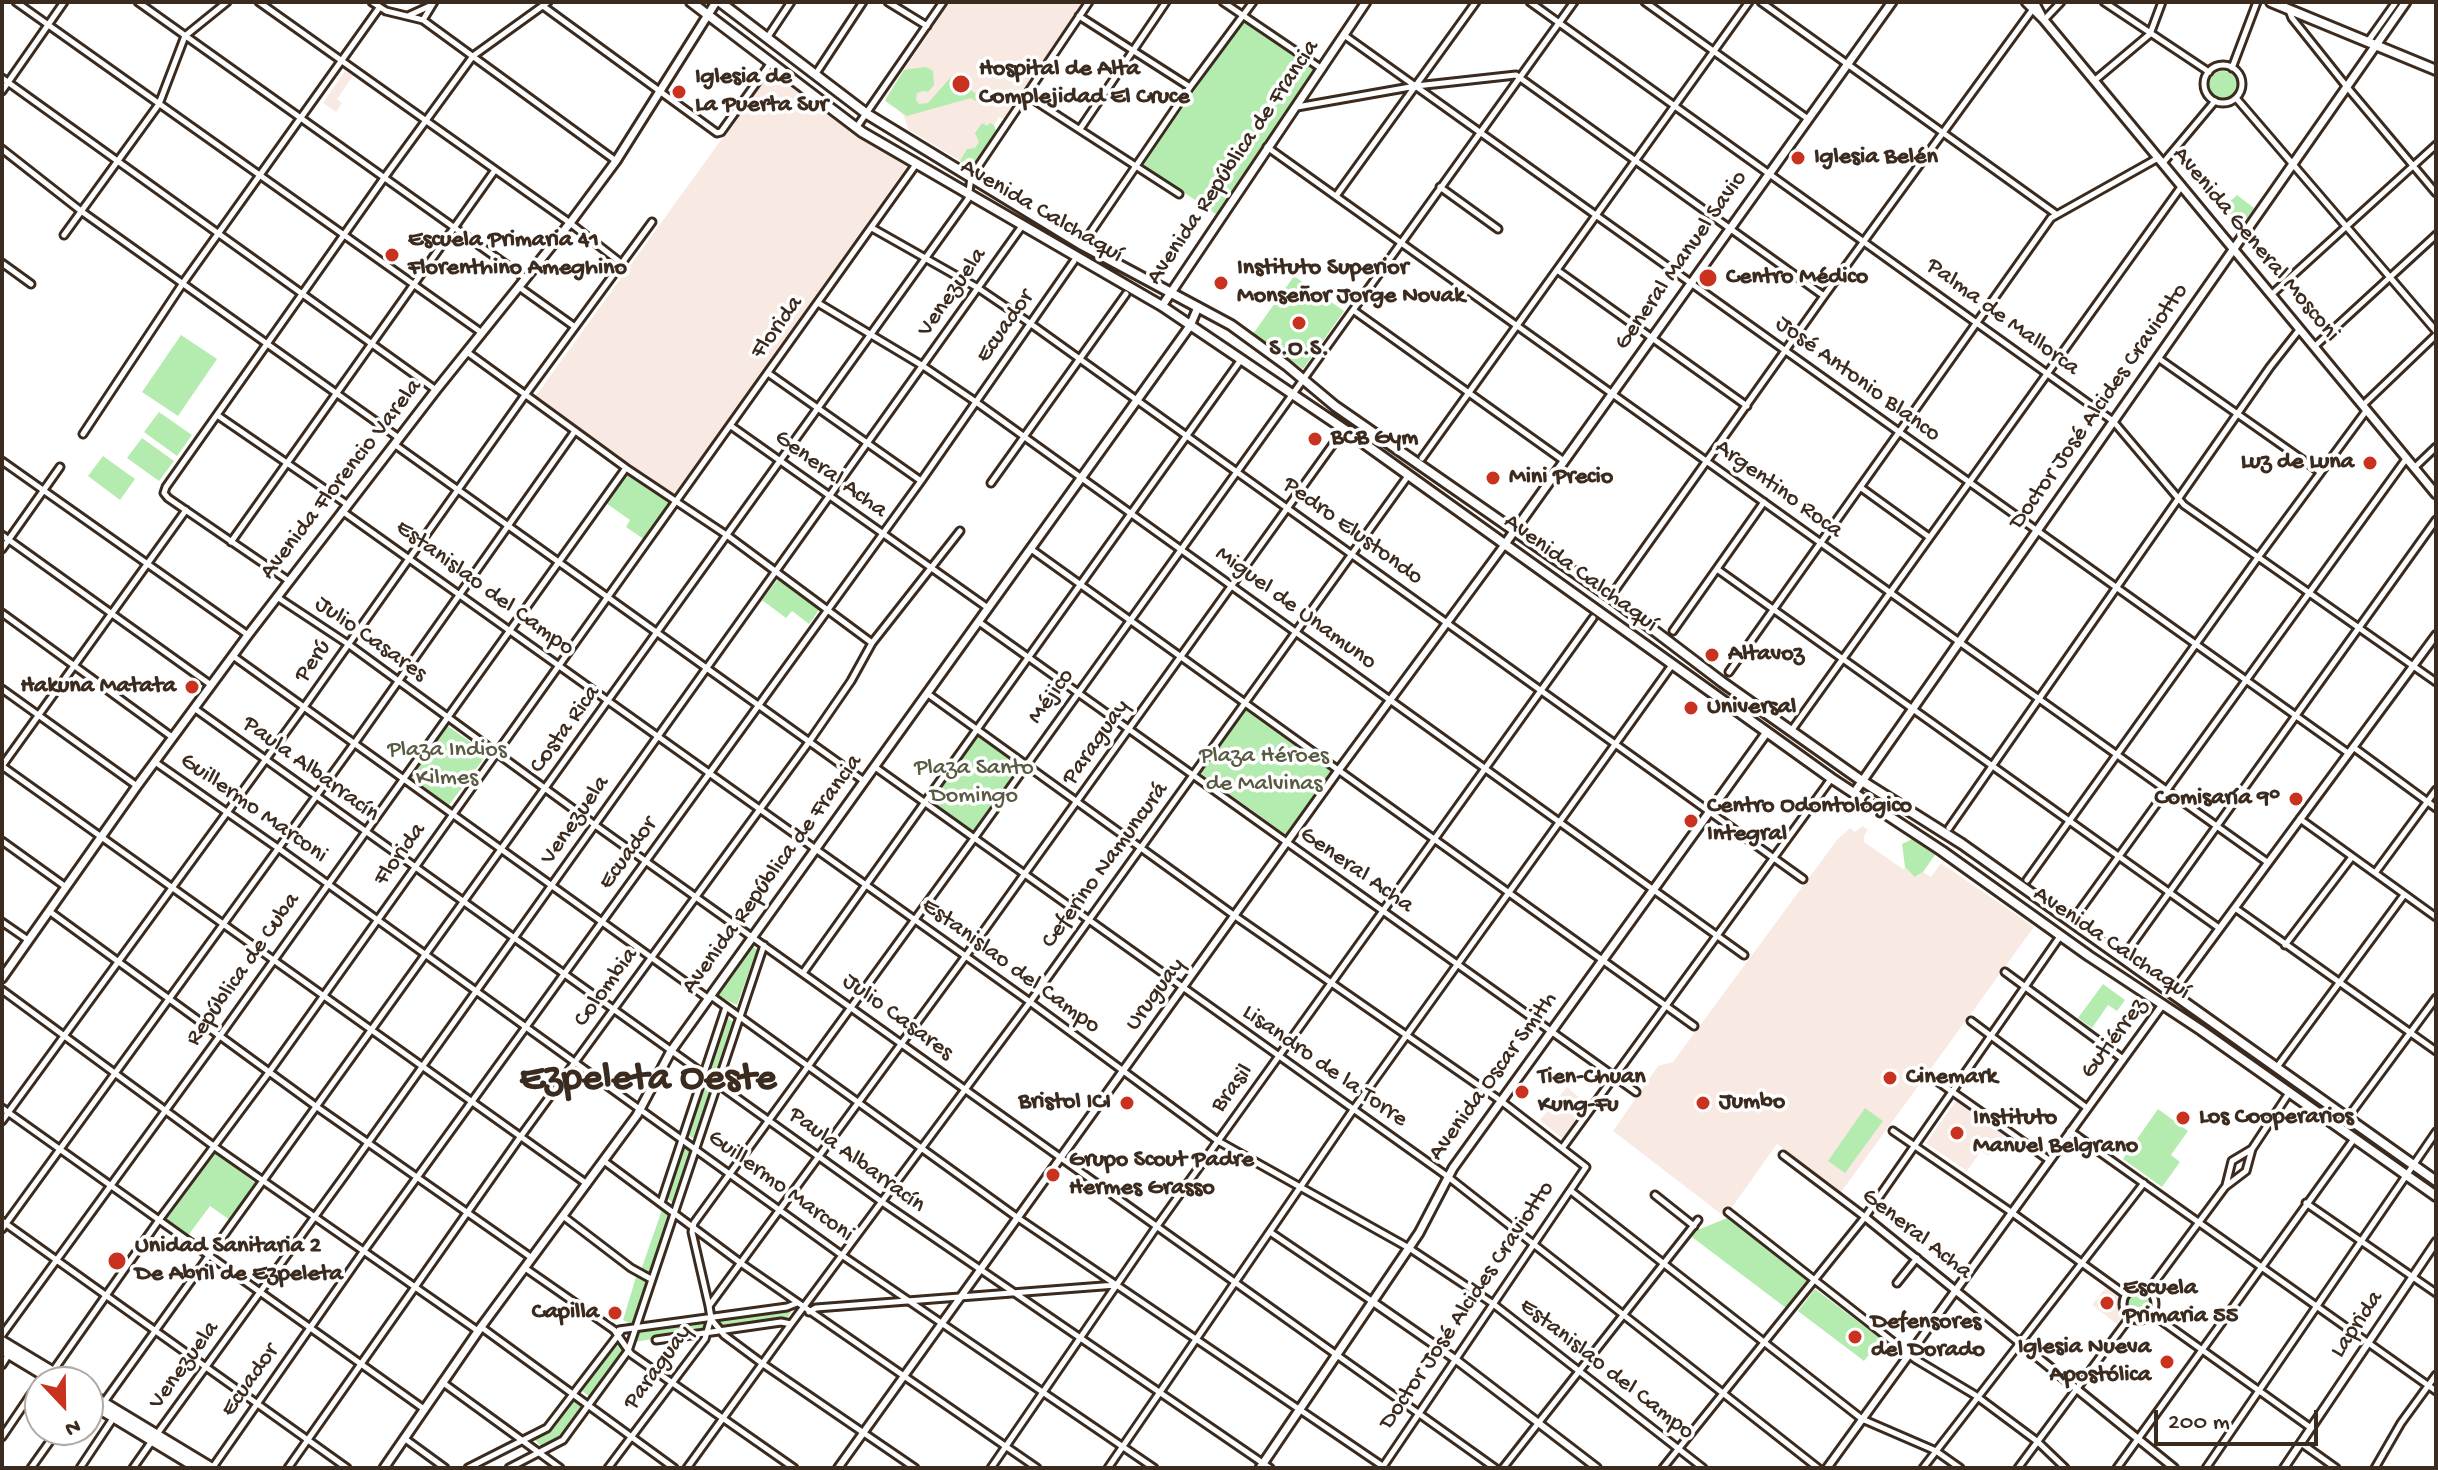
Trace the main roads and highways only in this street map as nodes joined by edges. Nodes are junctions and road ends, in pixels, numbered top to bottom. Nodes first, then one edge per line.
1 (691, 2) edge
2 (1366, 2) edge
3 (2026, 2) edge
4 (2271, 2) edge
5 (2402, 2) edge
6 (1890, 5) edge
7 (714, 6) edge
8 (2035, 6) edge
9 (2373, 42) junction
10 (2436, 70) edge
11 (2234, 251) junction
12 (1170, 294) junction
13 (1162, 306) junction
14 (1198, 307) junction
15 (1190, 326) junction
16 (2436, 494) edge
17 (1515, 530) junction
18 (1505, 544) junction
19 (1771, 725) junction
20 (1828, 757) junction
21 (1862, 781) junction
22 (1854, 793) junction
23 (1887, 798) junction
24 (1879, 810) junction
25 (2, 978) edge
26 (2436, 1181) edge
27 (2436, 1196) edge
28 (2, 1338) edge
29 (6, 1352) edge
30 (34, 1366) edge
31 (39, 1366) edge
32 (104, 1402) edge
33 (104, 1411) edge
34 (154, 1438) junction
35 (191, 1466) edge
36 (1264, 1466) edge
37 (212, 1468) edge
38 (384, 1468) edge

1 - 7 main road, Avenida Calchaquí
2 - 12 main road, Avenida República de Francia
3 - 8 main road, Avenida General Mosconi
4 - 9 main road
5 - 9 main road, Doctor José Alcides Craviotto
6 - 17 main road, General Manuel Savio
7 - 12 main road, Avenida Calchaquí
7 - 13 main road, Avenida Calchaquí
7 - 25 main road, Avenida Florencio Varela
8 - 11 main road, Avenida General Mosconi
9 - 10 main road
9 - 11 main road, Doctor José Alcides Craviotto
11 - 16 main road, Avenida General Mosconi
11 - 21 main road, Doctor José Alcides Craviotto
12 - 13 main road, Avenida República de Francia
12 - 14 main road, Avenida Calchaquí
13 - 15 main road, Avenida Calchaquí
14 - 15 main road, Avenida República de Francia
14 - 17 main road, Avenida Calchaquí
15 - 18 main road, Avenida Calchaquí
15 - 38 main road, Avenida República de Francia
17 - 18 main road, General Manuel Savio
17 - 19 main road, Avenida Calchaquí
18 - 19 main road, Avenida Calchaquí
19 - 20 main road
19 - 20 main road, Avenida Calchaquí
19 - 22 main road, Avenida Calchaquí
19 - 36 main road, Avenida Oscar Smith
20 - 21 main road, Avenida Calchaquí
21 - 22 main road, Doctor José Alcides Craviotto
21 - 23 main road, Avenida Calchaquí
22 - 24 main road, Avenida Calchaquí
23 - 24 main road
23 - 26 main road, Avenida Calchaquí
24 - 27 main road, Avenida Calchaquí
28 - 31 main road
29 - 30 main road
32 - 34 main road
33 - 34 main road
34 - 35 main road
34 - 37 main road

